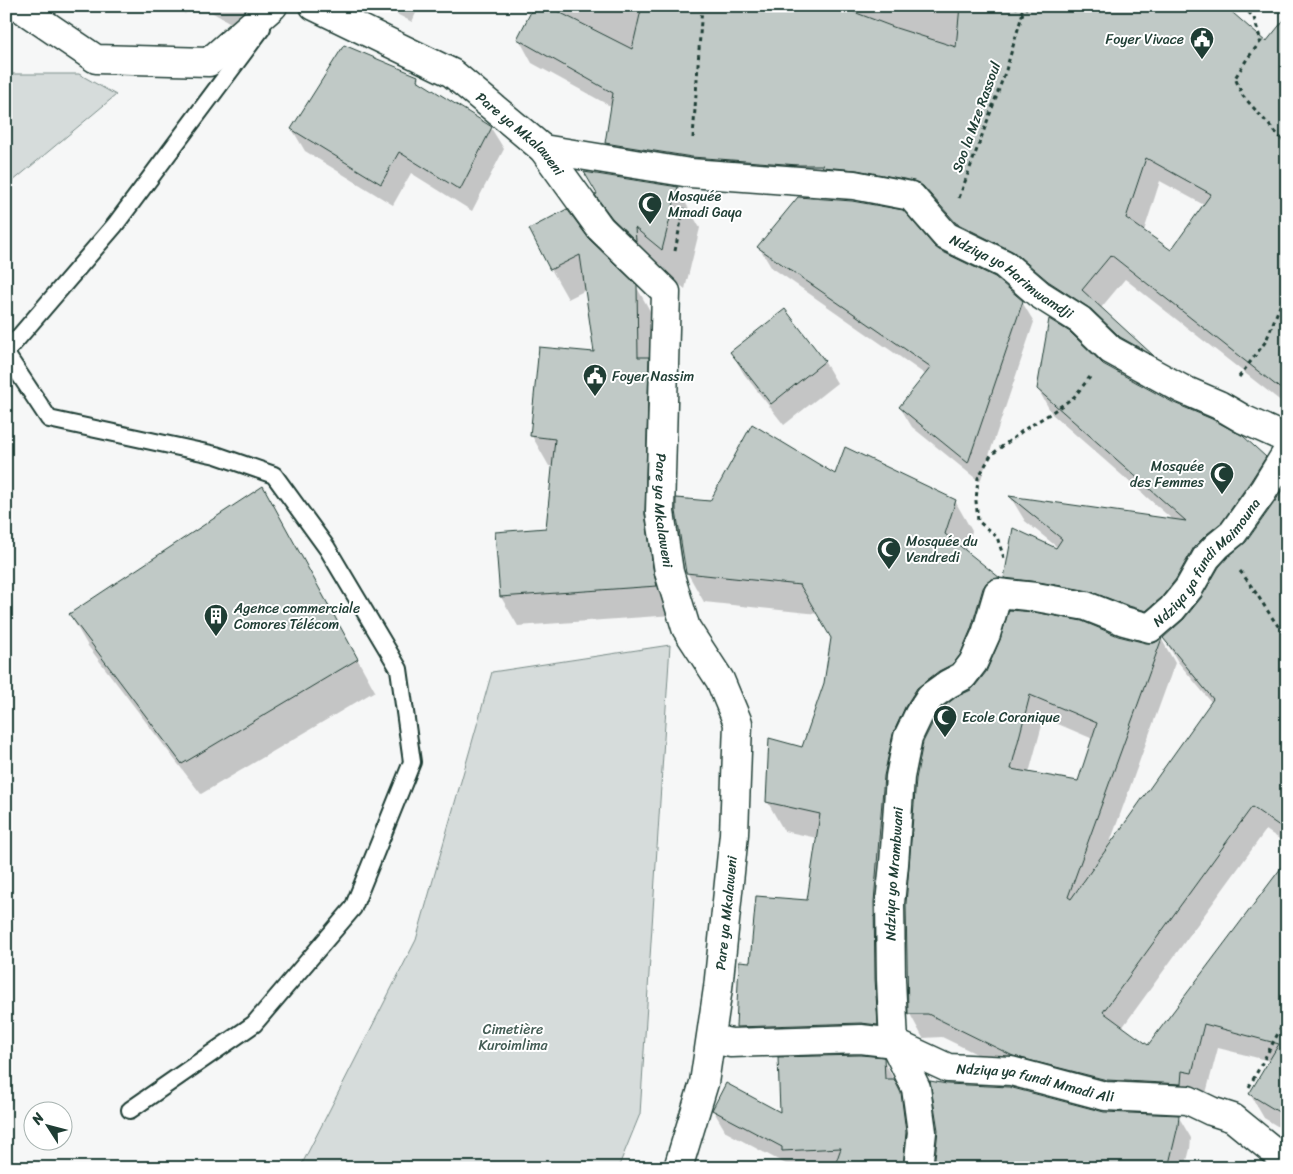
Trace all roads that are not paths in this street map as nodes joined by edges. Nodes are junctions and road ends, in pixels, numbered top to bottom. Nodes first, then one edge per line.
1 (18, 6) edge
2 (273, 6) edge
3 (279, 6) edge
4 (314, 6) edge
5 (543, 149) junction
6 (6, 353) edge
7 (1287, 439) edge
8 (1287, 452) edge
9 (997, 600) joint
10 (711, 1039) junction
11 (894, 1043) junction
12 (130, 1110) dead end
13 (1287, 1162) edge
14 (678, 1168) edge
15 (918, 1168) edge

1 - 2 street
3 - 6 lane
4 - 5 street, Pare ya Mkalaweni
5 - 7 street, Ndziya yo Harimwamdji
5 - 10 street, Pare ya Mkalaweni
6 - 12 lane
8 - 9 street, Ndziya ya fundi Maimouna
9 - 11 street, Ndziya yo Mrambwani
10 - 11 street, Ndziya ya fundi Mmadi Ali
10 - 14 street, Pare ya Mkalaweni
11 - 13 street, Ndziya ya fundi Mmadi Ali
11 - 15 street, Ndziya yo Mrambwani

